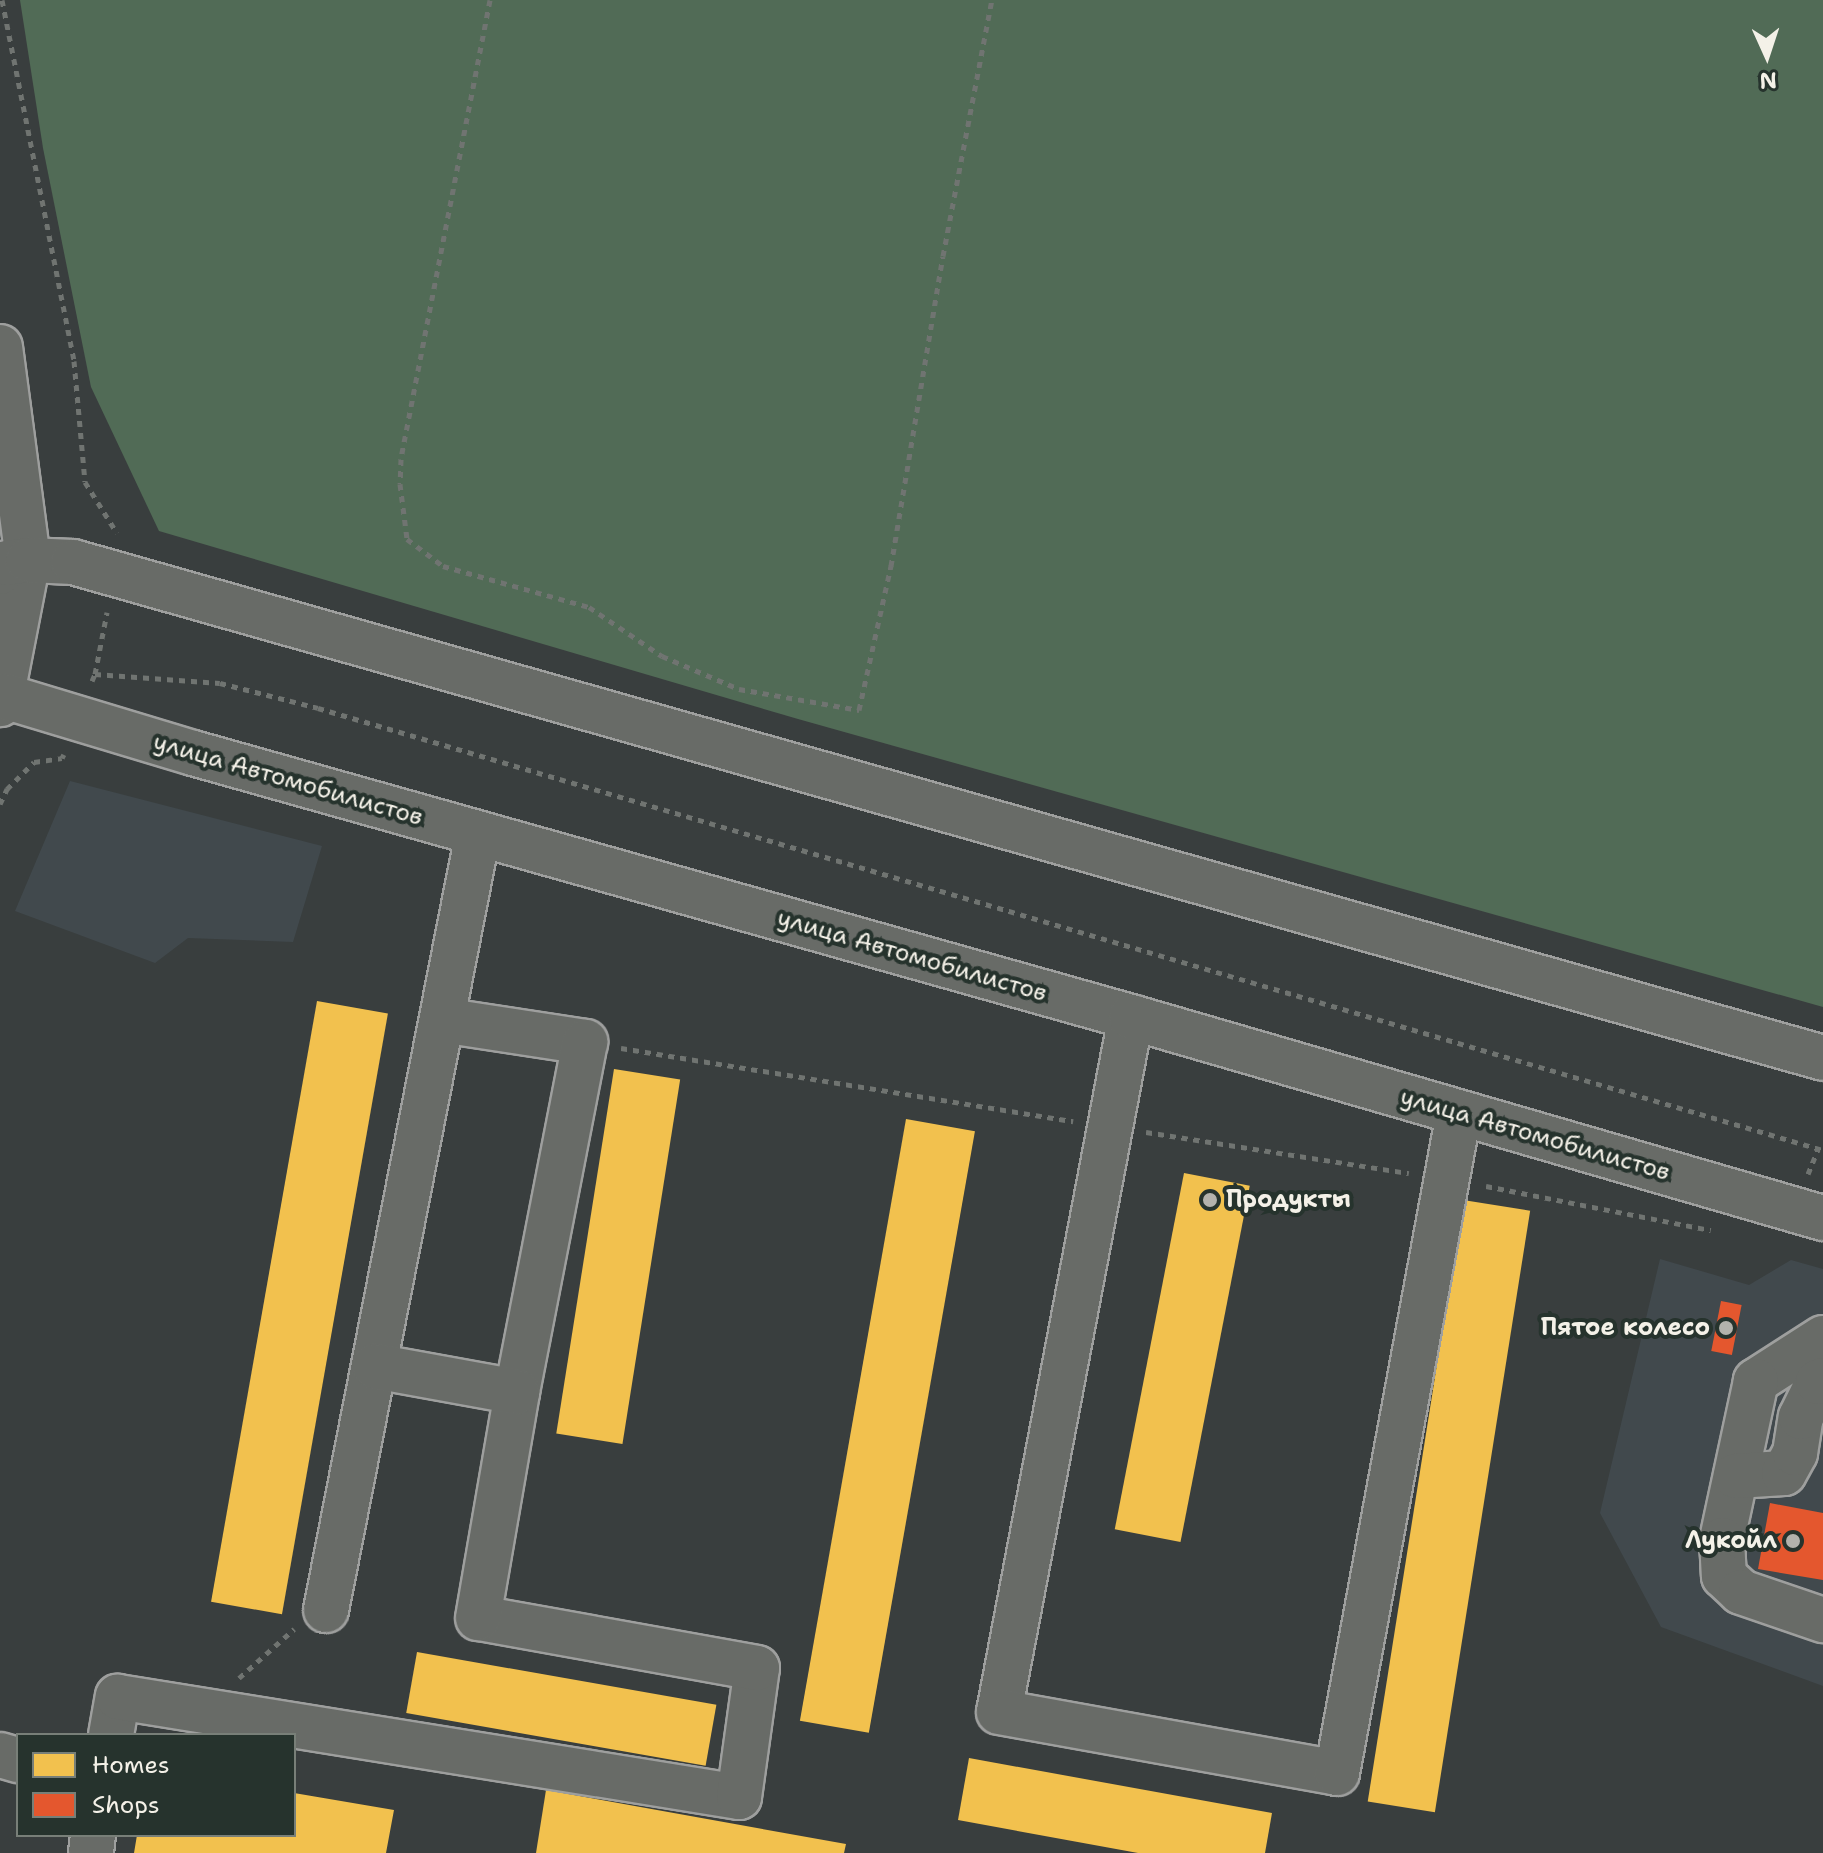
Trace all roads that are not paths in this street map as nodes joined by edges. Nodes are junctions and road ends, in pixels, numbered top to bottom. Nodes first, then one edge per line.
1 (0, 347) edge
2 (14, 566) edge
3 (1, 698) edge
4 (478, 834) junction
5 (1131, 1017) junction
6 (442, 1020) junction
7 (1823, 1058) edge
8 (1459, 1113) junction
9 (1823, 1218) edge
10 (1823, 1338) edge
11 (374, 1366) junction
12 (1823, 1380) edge
13 (517, 1392) junction
14 (1736, 1476) junction
15 (1804, 1476) edge
16 (326, 1610) dead end
17 (1823, 1620) edge
18 (111, 1733) edge

1 - 2 main road
2 - 3 main road
2 - 7 main road
3 - 4 main road, улица Автомобилистов
4 - 5 main road, улица Автомобилистов
4 - 6 main road
5 - 8 main road, улица Автомобилистов
5 - 8 main road
6 - 11 main road
6 - 13 main road
8 - 9 main road, улица Автомобилистов
10 - 14 main road
11 - 13 main road
11 - 16 main road
12 - 15 main road
13 - 18 main road
14 - 15 main road
14 - 17 main road

